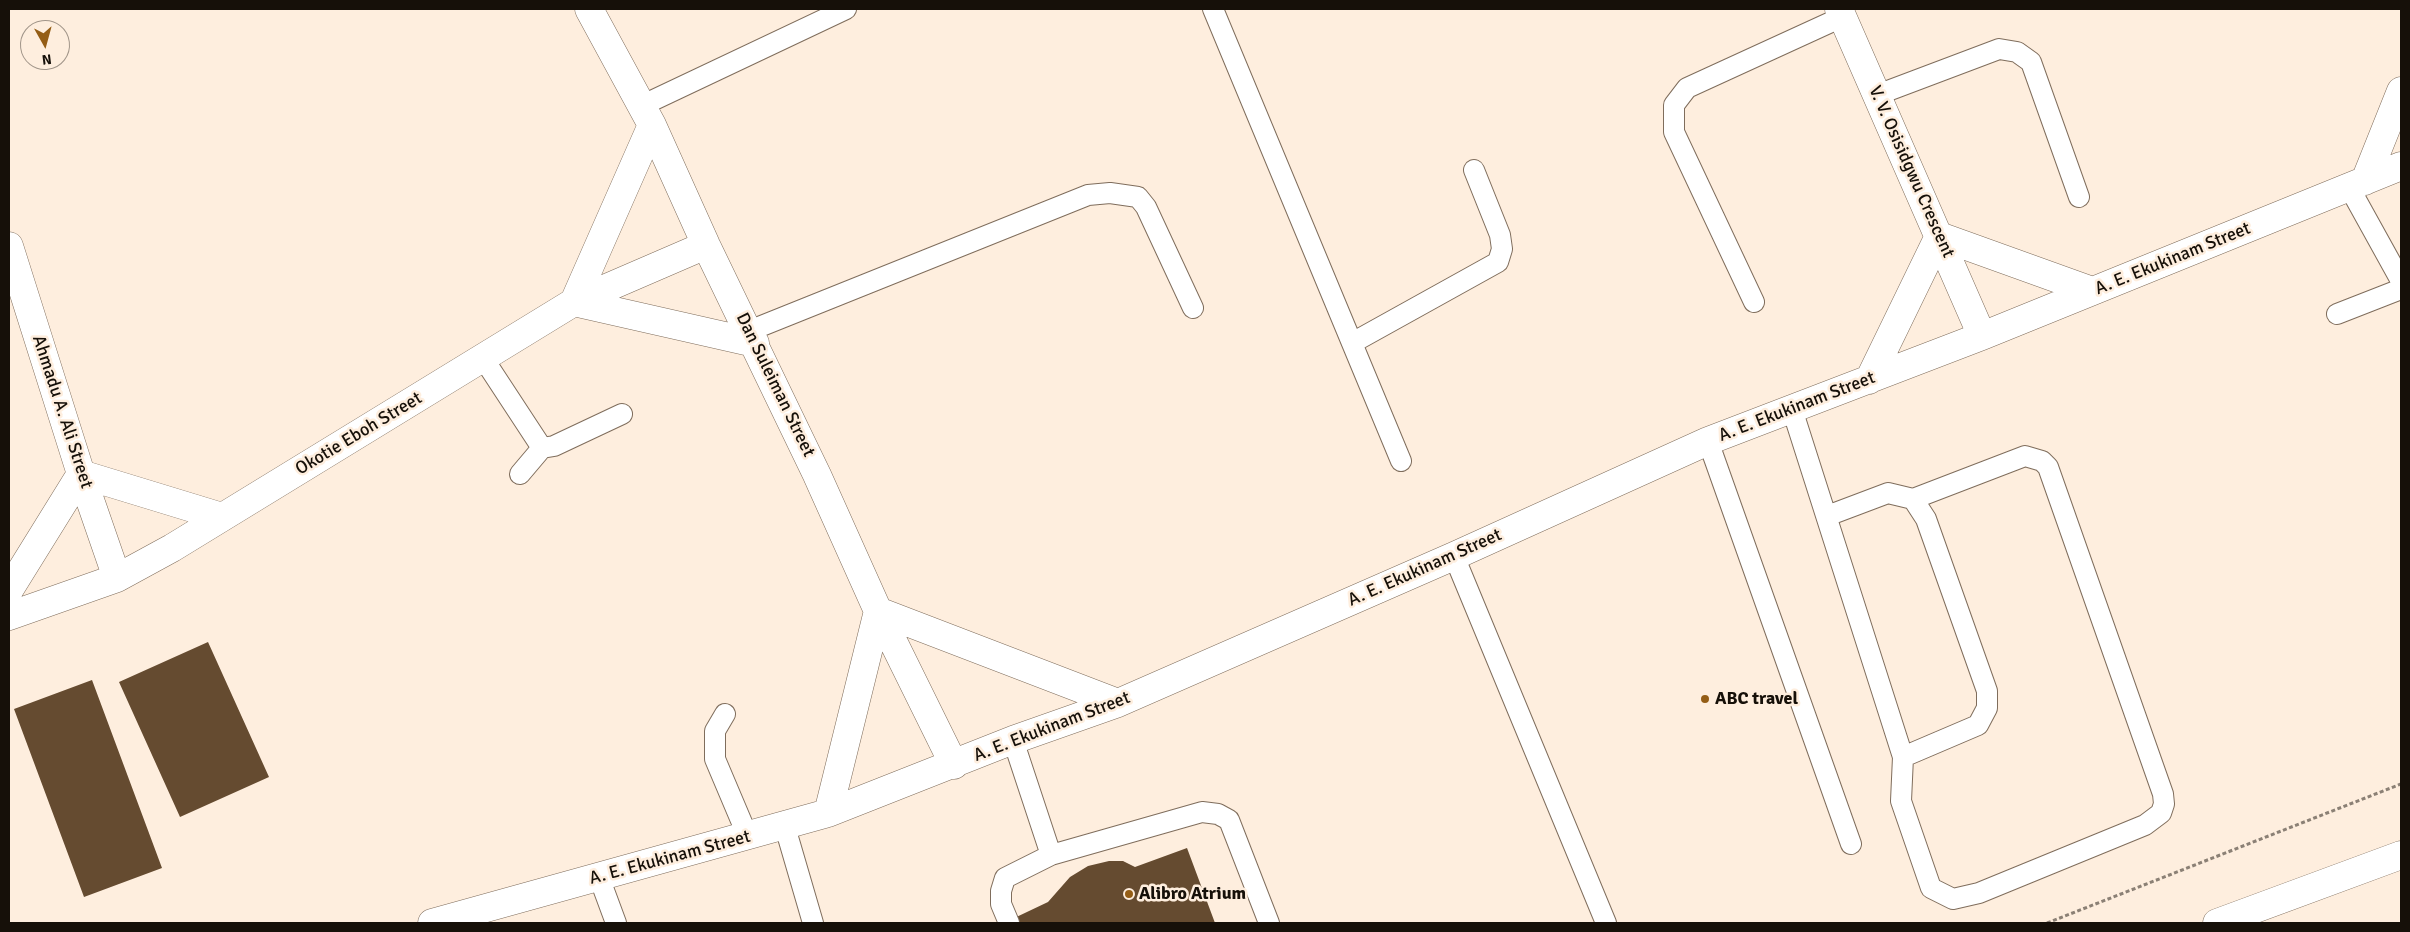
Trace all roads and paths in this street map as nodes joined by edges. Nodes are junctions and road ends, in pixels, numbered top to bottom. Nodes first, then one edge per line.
1 (589, 9) edge
2 (846, 9) edge
3 (1213, 9) edge
4 (1840, 13) edge
5 (2401, 91) edge
6 (1877, 95) junction
7 (646, 115) junction
8 (2401, 166) edge
9 (1474, 170) dead end
10 (2357, 184) junction
11 (2079, 197) dead end
12 (1939, 236) junction
13 (706, 245) junction
14 (9, 246) edge
15 (2401, 281) edge
16 (2401, 289) edge
17 (2092, 292) junction
18 (574, 302) junction
19 (1754, 302) dead end
20 (1193, 308) dead end
21 (2337, 314) dead end
22 (1982, 336) junction
23 (752, 337) junction
24 (1352, 343) junction
25 (483, 358) junction
26 (1869, 380) junction
27 (1792, 409) junction
28 (622, 414) dead end
29 (1708, 441) junction
30 (542, 448) junction
31 (1401, 461) dead end
32 (81, 474) junction
33 (520, 474) dead end
34 (1913, 499) junction
35 (1826, 516) junction
36 (222, 517) junction
37 (1454, 556) junction
38 (117, 578) junction
39 (9, 590) edge
40 (878, 610) junction
41 (9, 616) edge
42 (1118, 703) junction
43 (725, 714) dead end
44 (1013, 740) junction
45 (1903, 757) junction
46 (954, 765) junction
47 (2401, 784) edge
48 (828, 813) junction
49 (785, 827) junction
50 (748, 837) junction
51 (1851, 844) dead end
52 (1051, 855) junction
53 (2401, 855) edge
54 (599, 878) junction
55 (432, 923) edge
56 (616, 923) edge
57 (813, 923) edge
58 (1009, 923) edge
59 (1269, 923) edge
60 (1606, 923) edge
61 (2047, 923) edge
62 (2217, 923) edge

1 - 7 street, Dan Suleiman Street
2 - 7 lane
3 - 24 lane
4 - 6 street, V. V. Osisidgwu Crescent
4 - 19 lane
5 - 10 street
6 - 11 lane
6 - 12 street, V. V. Osisidgwu Crescent
7 - 13 street, Dan Suleiman Street
7 - 18 street
8 - 10 street, A. E. Ekukinam Street
9 - 24 lane
10 - 15 lane
10 - 17 street, A. E. Ekukinam Street
12 - 17 street
12 - 22 street, V. V. Osisidgwu Crescent
12 - 26 street
13 - 18 street, Okotie Eboh Street
13 - 23 street, Dan Suleiman Street
14 - 32 street, Ahmadu A. Ali Street
16 - 21 lane
17 - 22 street, A. E. Ekukinam Street
18 - 23 street
18 - 25 street, Okotie Eboh Street
20 - 23 lane
22 - 26 street, A. E. Ekukinam Street
23 - 40 street, Dan Suleiman Street
24 - 31 lane
25 - 30 lane
25 - 36 street, Okotie Eboh Street
26 - 27 street, A. E. Ekukinam Street
27 - 29 street, A. E. Ekukinam Street
27 - 35 lane
28 - 30 lane
29 - 37 street, A. E. Ekukinam Street
29 - 51 lane
30 - 33 lane
32 - 36 street
32 - 38 street, Ahmadu A. Ali Street
32 - 39 street
34 - 35 lane
34 - 45 lane
34 - 45 lane
35 - 45 lane
36 - 38 street, Okotie Eboh Street
37 - 42 street, A. E. Ekukinam Street
37 - 60 lane
38 - 41 street, Okotie Eboh Street
40 - 42 street
40 - 46 street, Dan Suleiman Street
40 - 48 street
42 - 44 street, A. E. Ekukinam Street
43 - 50 lane
44 - 46 street, A. E. Ekukinam Street
44 - 52 lane
46 - 48 street, A. E. Ekukinam Street
47 - 61 path
48 - 49 street, A. E. Ekukinam Street
49 - 50 street, A. E. Ekukinam Street
49 - 57 lane
50 - 54 street, A. E. Ekukinam Street
52 - 58 lane
52 - 59 lane
53 - 62 street
54 - 55 street, A. E. Ekukinam Street
54 - 56 lane

